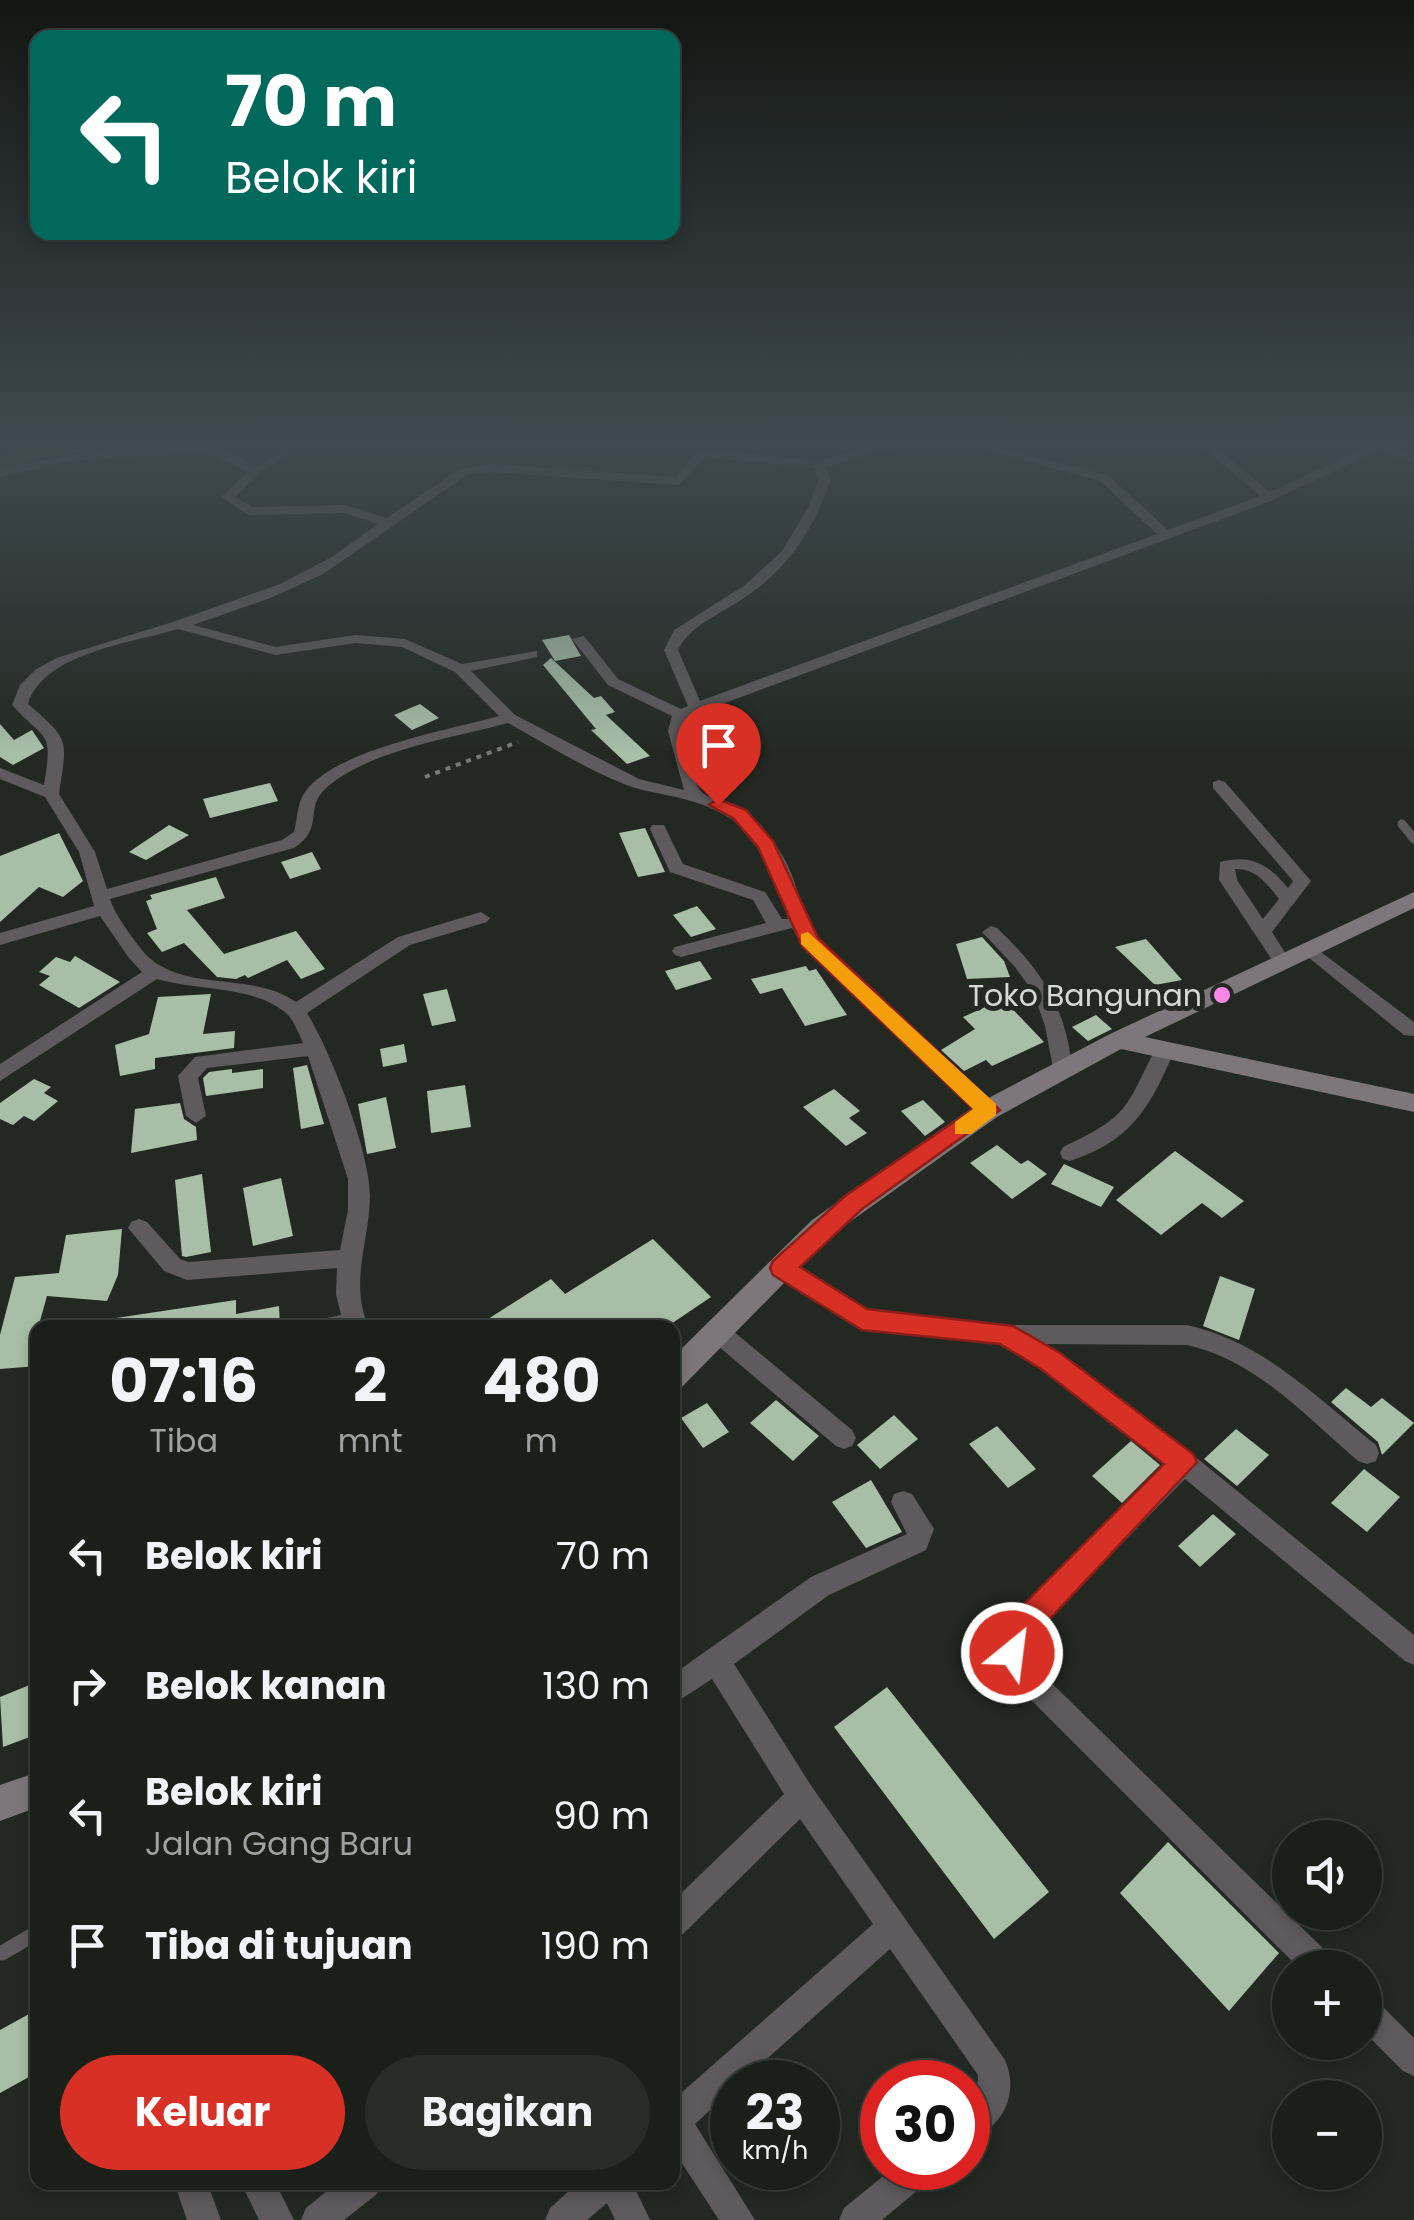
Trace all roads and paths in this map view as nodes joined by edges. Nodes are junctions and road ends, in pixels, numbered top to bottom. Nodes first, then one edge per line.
1 (356, 546) edge
2 (791, 546) edge
3 (1135, 546) edge
4 (177, 625) junction
5 (579, 639) dead end
6 (532, 654) dead end
7 (460, 669) junction
8 (687, 710) junction
9 (510, 718) junction
10 (541, 734) junction
11 (0, 773) edge
12 (424, 777) dead end
13 (1219, 785) dead end
14 (51, 794) junction
15 (698, 798) junction
16 (1402, 824) dead end
17 (658, 829) dead end
18 (1414, 839) edge
19 (1288, 898) junction
20 (1414, 900) edge
21 (102, 903) junction
22 (481, 918) dead end
23 (798, 922) junction
24 (777, 926) junction
25 (991, 932) dead end
26 (1261, 934) junction
27 (0, 939) edge
28 (680, 950) dead end
29 (1309, 950) junction
30 (1282, 962) junction
31 (155, 972) junction
32 (296, 1011) junction
33 (1411, 1030) dead end
34 (1118, 1040) junction
35 (312, 1049) junction
36 (1165, 1050) junction
37 (1064, 1068) junction
38 (0, 1074) edge
39 (1414, 1104) edge
40 (988, 1110) junction
41 (196, 1116) dead end
42 (1070, 1153) dead end
43 (138, 1228) dead end
44 (348, 1258) junction
45 (782, 1268) junction
46 (355, 1320) edge
47 (719, 1333) junction
48 (1004, 1334) junction
49 (680, 1370) edge
50 (844, 1438) dead end
51 (1367, 1454) dead end
52 (1184, 1462) junction
53 (903, 1502) dead end
54 (1414, 1652) edge
55 (717, 1662) junction
56 (680, 1687) edge
57 (30, 1793) edge
58 (802, 1796) junction
59 (0, 1803) edge
60 (680, 1915) edge
61 (892, 1927) junction
62 (30, 1937) edge
63 (1302, 1950) edge
64 (2, 1953) edge
65 (1382, 2028) edge
66 (986, 2060) edge
67 (1414, 2060) edge
68 (990, 2065) edge
69 (990, 2106) edge
70 (680, 2115) edge
71 (680, 2132) edge
72 (193, 2190) edge
73 (354, 2190) edge
74 (597, 2190) edge
75 (618, 2190) edge
76 (892, 2190) edge
77 (204, 2220) edge
78 (318, 2220) edge
79 (562, 2220) edge
80 (633, 2220) edge
81 (738, 2220) edge
82 (856, 2220) edge

1 - 4 street
2 - 8 street
3 - 8 street
4 - 7 street
4 - 14 street
5 - 8 street
6 - 7 street
7 - 9 street
8 - 15 street
9 - 10 street
9 - 21 street
10 - 12 path
10 - 15 street
11 - 14 street
13 - 19 street
14 - 21 street
15 - 23 street
16 - 18 lane
17 - 24 street
19 - 26 street
19 - 26 street
20 - 29 main road
21 - 27 street
21 - 31 street
22 - 32 street
23 - 24 street
23 - 40 street
24 - 28 street
25 - 37 street
26 - 30 street
29 - 30 main road
29 - 33 street
30 - 34 main road
31 - 32 street
31 - 38 street
32 - 35 street
34 - 36 main road
34 - 37 main road
35 - 41 street
35 - 44 street
36 - 39 main road
36 - 42 street
37 - 40 main road
40 - 45 main road
43 - 44 street
44 - 46 street
45 - 47 main road
45 - 48 street
47 - 49 main road
47 - 50 street
48 - 51 street
48 - 52 street
52 - 54 street
52 - 63 street
53 - 55 street
55 - 56 street
55 - 58 street
57 - 59 main road
58 - 60 street
58 - 61 street
61 - 66 street
61 - 70 street
62 - 64 lane
65 - 67 street
68 - 69 street
71 - 81 street
72 - 77 street
73 - 78 street
74 - 79 street
75 - 80 street
76 - 82 street

